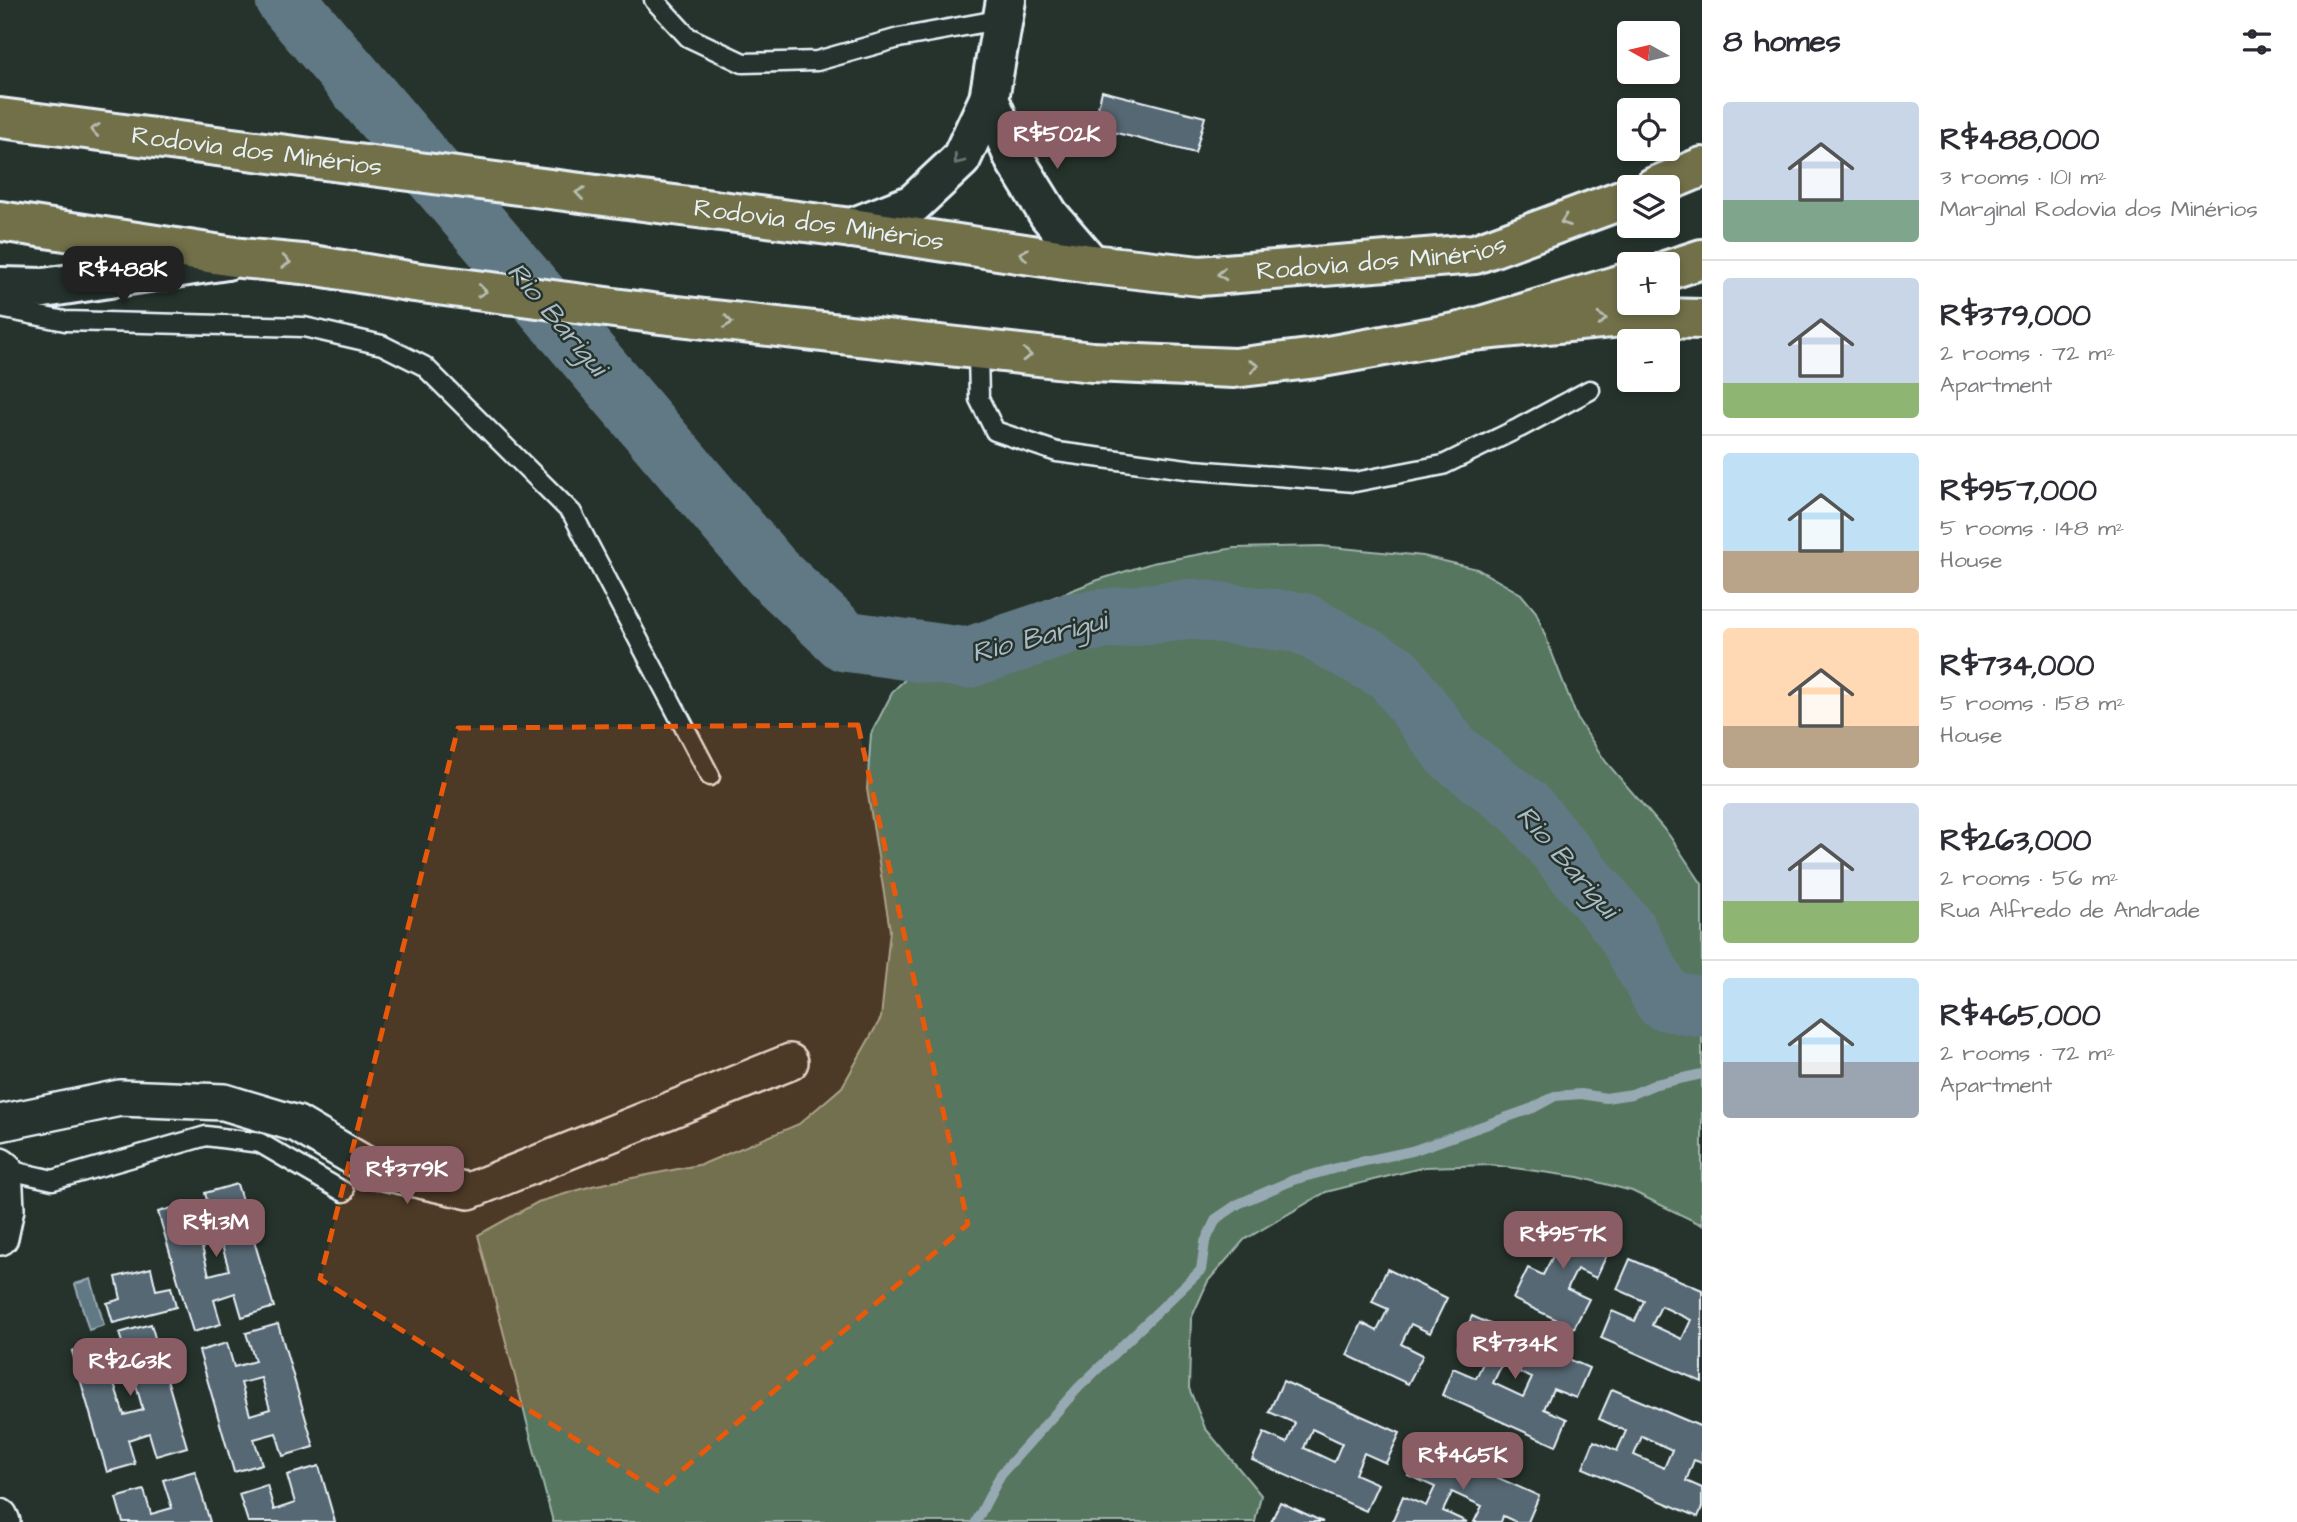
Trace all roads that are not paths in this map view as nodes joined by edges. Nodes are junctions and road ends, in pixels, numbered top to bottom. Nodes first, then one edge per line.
1 (654, 0) edge
2 (1004, 10) edge
3 (989, 99) junction
4 (0, 118) edge
5 (1702, 167) edge
6 (1680, 176) edge
7 (1617, 201) edge
8 (0, 221) edge
9 (852, 228) junction
10 (241, 258) junction
11 (1702, 259) edge
12 (1091, 264) junction
13 (1680, 266) edge
14 (1617, 286) edge
15 (0, 287) edge
16 (0, 307) edge
17 (1702, 319) edge
18 (1461, 332) junction
19 (978, 350) junction
20 (1590, 390) dead end
21 (710, 776) dead end
22 (790, 1062) dead end
23 (0, 1123) edge
24 (2, 1167) edge
25 (344, 1192) dead end
26 (0, 1237) edge
27 (0, 1517) edge
28 (2, 1522) edge

1 - 2 lane
2 - 3 main road
3 -> 9 main road
3 - 12 main road
9 -> 4 main road, Rodovia dos Minérios
5 - 6 main road
7 -> 12 main road, Rodovia dos Minérios
8 - 10 main road
12 -> 9 main road, Rodovia dos Minérios
10 - 15 main road
10 -> 19 main road
11 - 13 main road
14 - 18 main road
16 - 21 lane
18 -> 17 main road
19 -> 18 main road
19 - 20 lane
22 - 23 street
24 - 25 lane
24 - 26 street
27 - 28 street

